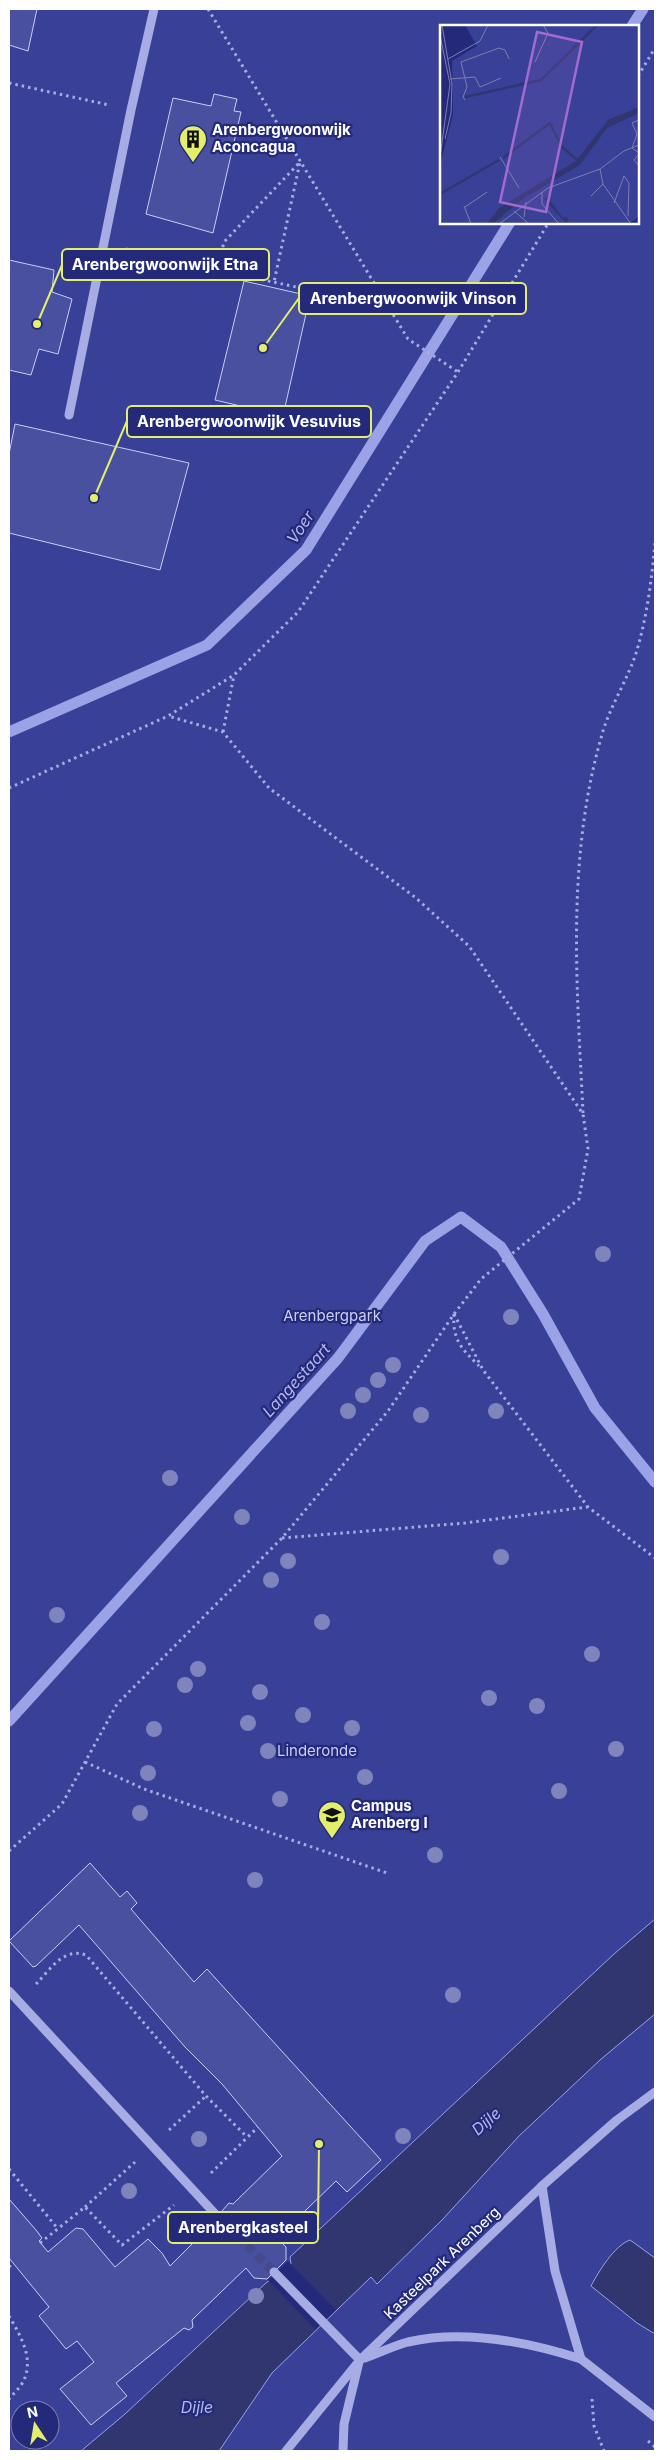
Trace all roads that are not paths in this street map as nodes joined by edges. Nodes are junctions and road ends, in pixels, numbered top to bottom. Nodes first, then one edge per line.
1 (154, 9) edge
2 (69, 415) dead end
3 (9, 1991) edge
4 (655, 2092) edge
5 (542, 2186) junction
6 (218, 2217) tunnel mouth
7 (274, 2272) tunnel mouth
8 (582, 2359) junction
9 (360, 2360) junction
10 (655, 2417) edge
11 (286, 2451) edge
12 (343, 2451) edge

1 - 2 street
3 - 6 street
4 - 5 street, Kasteelpark Arenberg
5 - 8 street
5 - 9 street, Kasteelpark Arenberg
7 - 9 street
8 - 9 street
8 - 10 street
9 - 11 street, Kasteelpark Arenberg
9 - 12 street

